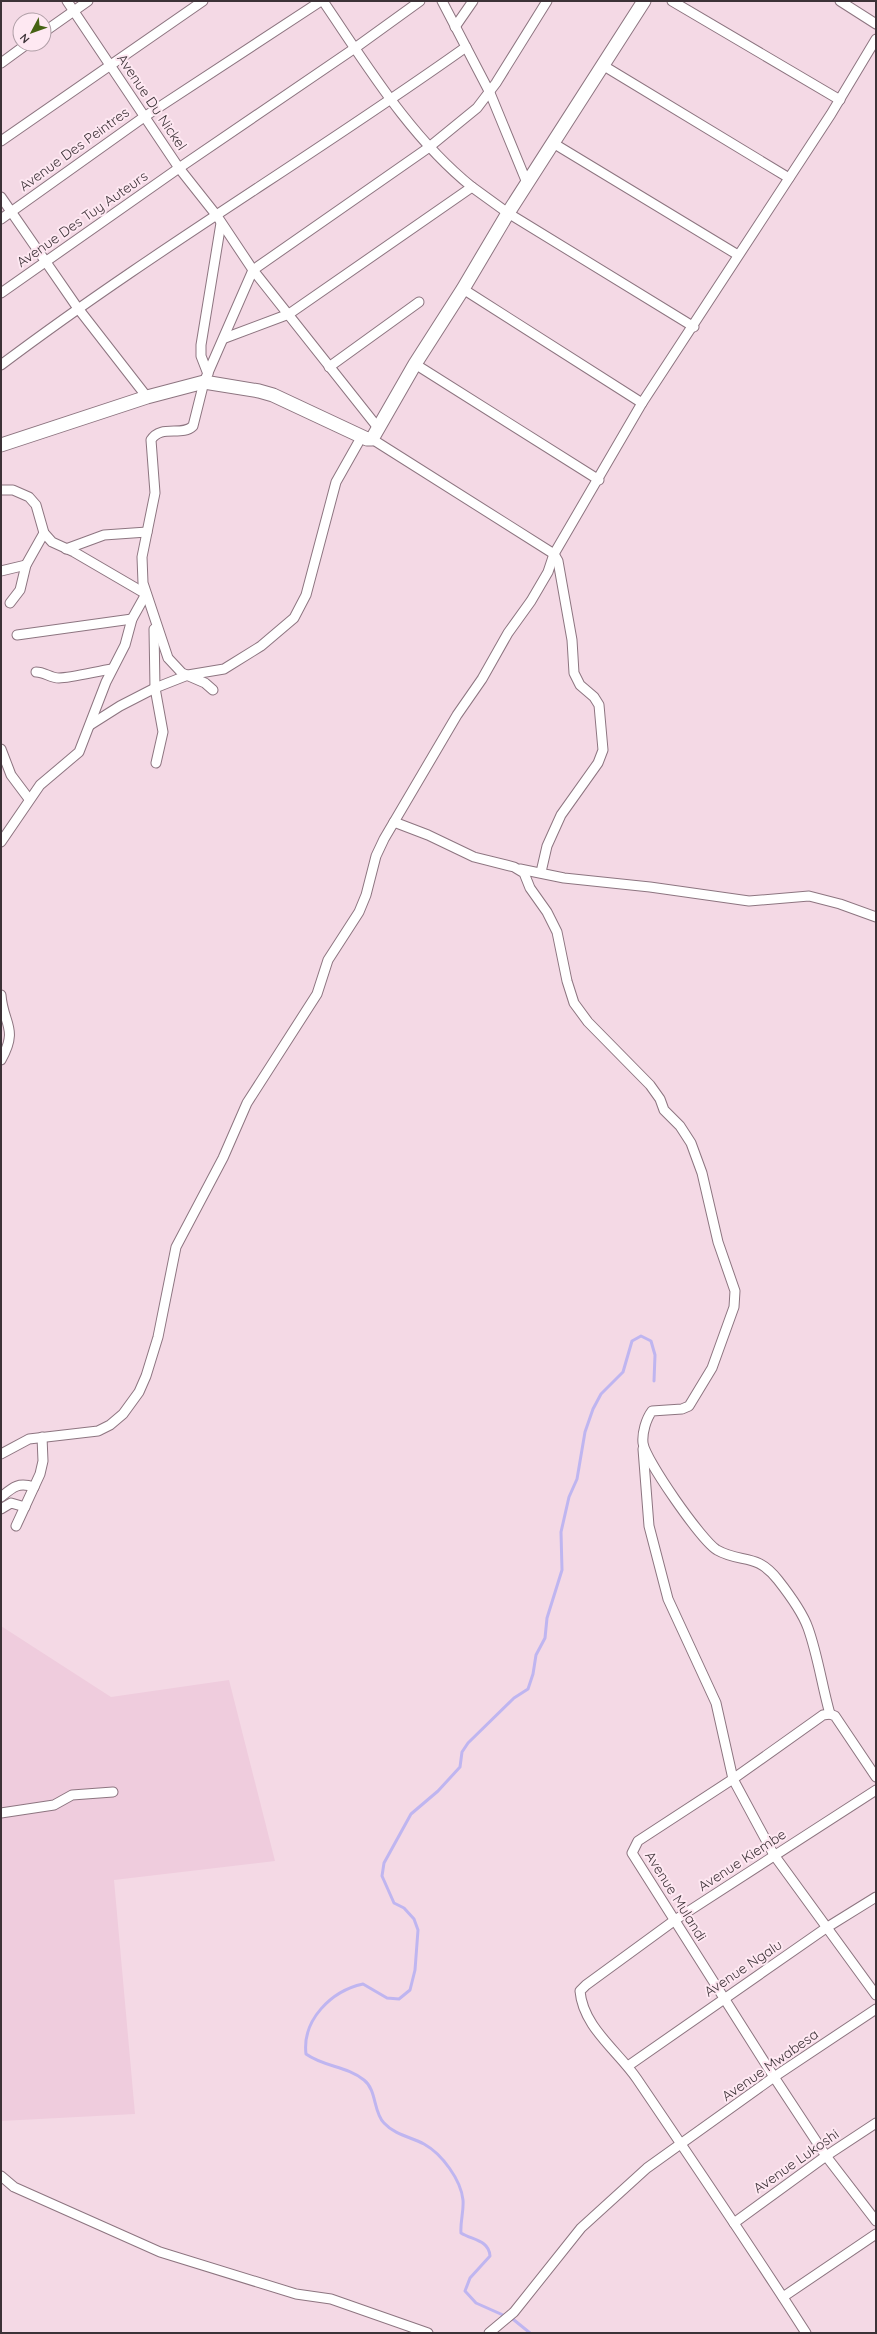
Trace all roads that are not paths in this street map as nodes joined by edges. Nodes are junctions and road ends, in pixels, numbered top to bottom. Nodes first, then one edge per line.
1 (67, 1) edge
2 (88, 1) edge
3 (203, 1) edge
4 (322, 1) edge
5 (420, 1) edge
6 (442, 1) edge
7 (473, 1) edge
8 (547, 1) edge
9 (644, 1) edge
10 (672, 1) edge
11 (840, 1) edge
12 (74, 10) junction
13 (876, 24) edge
14 (52, 26) edge
15 (455, 27) junction
16 (876, 39) edge
17 (466, 47) junction
18 (355, 48) junction
19 (16, 52) edge
20 (1, 63) edge
21 (110, 64) junction
22 (604, 66) junction
23 (490, 93) junction
24 (392, 100) junction
25 (840, 100) junction
26 (144, 116) junction
27 (1, 141) edge
28 (553, 143) junction
29 (428, 148) junction
30 (179, 168) junction
31 (790, 178) junction
32 (527, 183) junction
33 (472, 187) junction
34 (1, 197) edge
35 (11, 212) junction
36 (508, 212) junction
37 (1, 219) edge
38 (219, 220) junction
39 (738, 255) junction
40 (46, 262) junction
41 (254, 270) junction
42 (463, 289) junction
43 (1, 294) edge
44 (419, 302) dead end
45 (77, 308) junction
46 (289, 314) junction
47 (694, 327) junction
48 (225, 338) junction
49 (415, 364) junction
50 (1, 365) edge
51 (329, 367) junction
52 (206, 378) junction
53 (147, 397) junction
54 (642, 403) junction
55 (371, 435) junction
56 (1, 445) edge
57 (599, 480) junction
58 (1, 490) edge
59 (147, 532) junction
60 (44, 534) junction
61 (66, 549) junction
62 (554, 554) junction
63 (26, 565) junction
64 (1, 571) edge
65 (146, 594) junction
66 (10, 603) dead end
67 (153, 615) junction
68 (132, 619) junction
69 (17, 635) dead end
70 (112, 669) junction
71 (36, 672) dead end
72 (188, 675) junction
73 (155, 688) junction
74 (213, 690) dead end
75 (90, 725) junction
76 (1, 749) edge
77 (156, 763) dead end
78 (29, 799) junction
79 (394, 822) junction
80 (1, 842) edge
81 (520, 869) junction
82 (541, 872) junction
83 (876, 917) edge
84 (1, 995) edge
85 (1, 1060) edge
86 (42, 1437) junction
87 (643, 1444) junction
88 (1, 1454) edge
89 (34, 1487) junction
90 (1, 1498) edge
91 (25, 1507) junction
92 (1, 1509) edge
93 (16, 1526) dead end
94 (830, 1714) junction
95 (876, 1777) edge
96 (733, 1779) junction
97 (876, 1790) edge
98 (113, 1792) dead end
99 (1, 1813) edge
100 (774, 1855) junction
101 (876, 1896) edge
102 (675, 1920) junction
103 (826, 1928) junction
104 (876, 1995) edge
105 (723, 1999) junction
106 (876, 2010) edge
107 (628, 2066) junction
108 (774, 2077) junction
109 (876, 2123) edge
110 (681, 2145) junction
111 (826, 2156) junction
112 (1, 2176) edge
113 (876, 2221) edge
114 (734, 2223) junction
115 (876, 2234) edge
116 (783, 2297) junction
117 (428, 2333) edge
118 (489, 2333) edge
119 (806, 2333) edge

1 - 12 street, Avenue Du Nickel
2 - 12 street
3 - 21 street
4 - 18 street
4 - 26 street, Avenue Des Peintres
5 - 18 street, Avenue Des Tuy Auteurs
6 - 15 street
7 - 15 street
8 - 23 street
9 - 22 street
10 - 25 street
11 - 13 street
12 - 14 street
12 - 21 street, Avenue Du Nickel
15 - 17 street
16 - 25 street
17 - 23 street
17 - 24 street
18 - 24 street
18 - 30 street, Avenue Des Tuy Auteurs
19 - 20 street
21 - 26 street, Avenue Du Nickel
21 - 27 street
22 - 28 street
22 - 31 street
23 - 29 street
23 - 32 street
24 - 29 street
24 - 38 street
25 - 31 street
26 - 30 street, Avenue Du Nickel
26 - 35 street, Avenue Des Peintres
28 - 32 street
28 - 39 street
29 - 33 street
29 - 41 street
30 - 38 street, Avenue Du Nickel
30 - 40 street, Avenue Des Tuy Auteurs
31 - 39 street
32 - 36 street
33 - 36 street
33 - 46 street
34 - 35 street
35 - 37 street, Avenue Des Peintres
35 - 40 street
36 - 42 street
36 - 47 street
38 - 41 street, Avenue Du Nickel
38 - 45 street
38 - 52 street
39 - 47 street
40 - 43 street, Avenue Des Tuy Auteurs
40 - 45 street
41 - 46 street, Avenue Du Nickel
41 - 48 street
42 - 49 street
42 - 54 street
44 - 51 street
45 - 50 street
45 - 53 street
46 - 48 street
46 - 51 street, Avenue Du Nickel
47 - 54 street
48 - 52 street
49 - 55 street
49 - 57 street
51 - 55 street, Avenue Du Nickel
52 - 53 street
52 - 55 street
52 - 59 street
53 - 56 street
54 - 57 street
55 - 62 street, Avenue Du Nickel
55 - 72 street
57 - 62 street
58 - 60 street
59 - 61 street
59 - 65 street
60 - 61 street
60 - 63 street
61 - 65 street
62 - 79 street
62 - 82 street
63 - 64 street
63 - 66 street
65 - 67 street
65 - 68 street
67 - 72 street
67 - 73 street
68 - 69 street
68 - 70 street
70 - 71 street
70 - 75 street
72 - 73 street
72 - 74 street
73 - 75 street
73 - 77 street
75 - 78 street
76 - 78 street
78 - 80 street
79 - 81 street
79 - 86 street
81 - 82 street
81 - 87 street
82 - 83 street
84 - 85 street
86 - 88 street
86 - 89 street
87 - 94 street
87 - 96 street
89 - 90 street
89 - 91 street
91 - 92 street
91 - 93 street
94 - 95 street
94 - 96 street, Avenue Mulandi
96 - 100 street
96 - 102 street, Avenue Mulandi
97 - 100 street, Avenue Kiembe
98 - 99 street
100 - 102 street, Avenue Kiembe
100 - 103 street
101 - 103 street, Avenue Ngalu
102 - 105 street, Avenue Mulandi
102 - 107 street, Avenue Kiembe
103 - 104 street
103 - 105 street, Avenue Ngalu
105 - 107 street, Avenue Ngalu
105 - 108 street, Avenue Mulandi
106 - 108 street, Avenue Mwabesa
107 - 110 street
108 - 110 street, Avenue Mwabesa
108 - 111 street, Avenue Mulandi
109 - 111 street, Avenue Lukoshi
110 - 114 street
110 - 118 street, Avenue Mwabesa
111 - 113 street, Avenue Mulandi
111 - 114 street, Avenue Lukoshi
112 - 117 street
114 - 116 street
115 - 116 street
116 - 119 street

